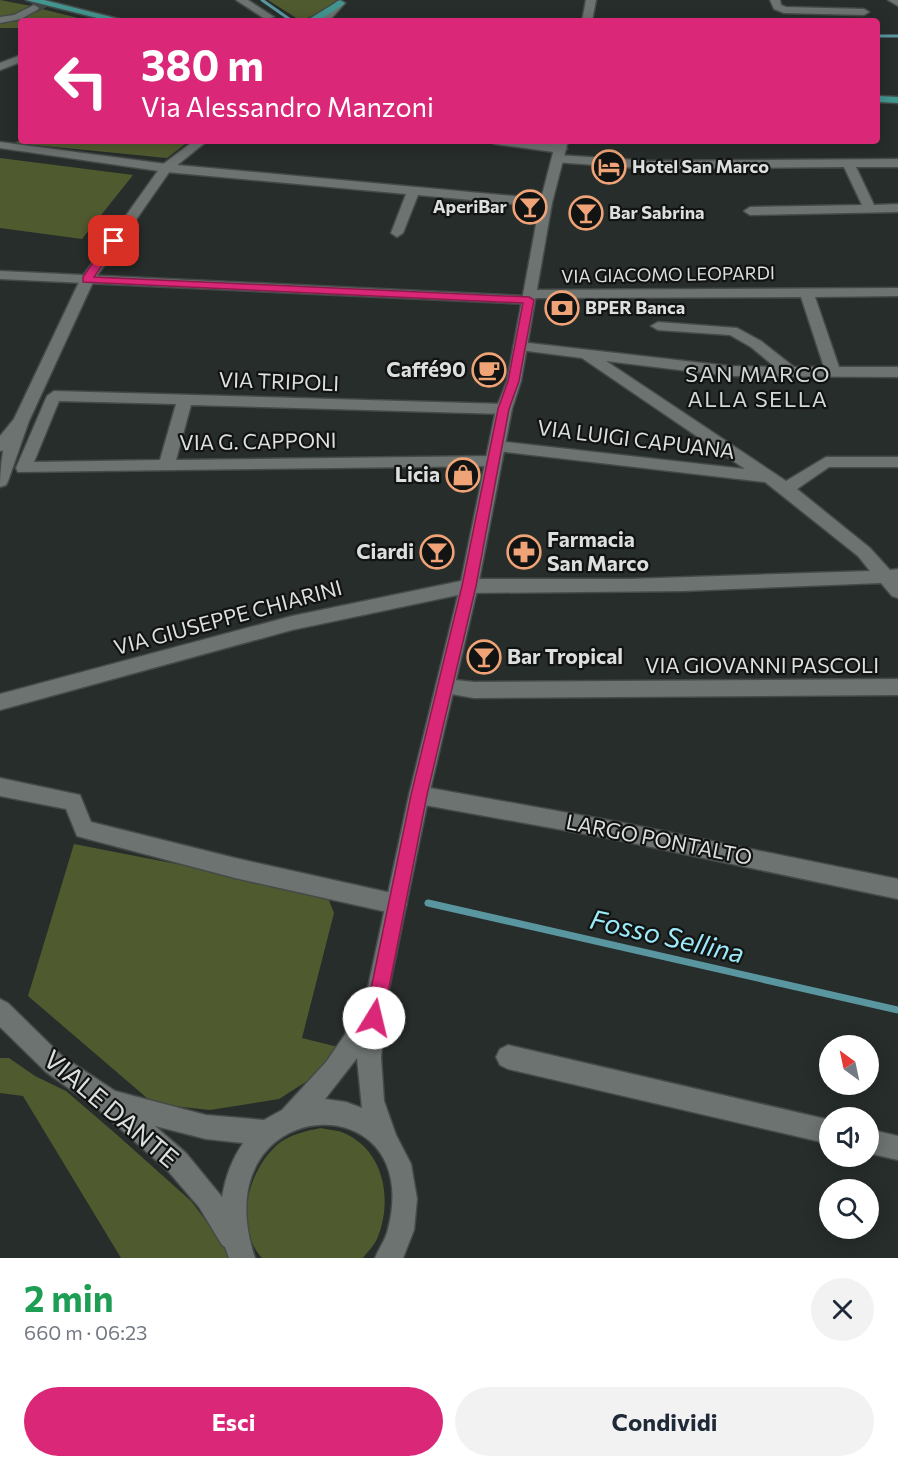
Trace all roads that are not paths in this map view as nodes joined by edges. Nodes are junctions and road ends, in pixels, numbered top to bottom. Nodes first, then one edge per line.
1 (241, 0) edge
2 (591, 0) edge
3 (775, 0) edge
4 (836, 0) edge
5 (893, 0) edge
6 (341, 2) edge
7 (898, 3) edge
8 (33, 4) edge
9 (839, 11) junction
10 (864, 12) dead end
11 (269, 17) dead end
12 (106, 18) edge
13 (316, 18) edge
14 (326, 18) edge
15 (333, 18) edge
16 (588, 18) edge
17 (0, 20) edge
18 (18, 59) edge
19 (0, 67) edge
20 (880, 99) edge
21 (898, 100) edge
22 (197, 144) edge
23 (517, 144) edge
24 (0, 145) edge
25 (561, 150) edge
26 (898, 163) edge
27 (849, 164) junction
28 (166, 168) junction
29 (414, 190) junction
30 (546, 203) junction
31 (898, 208) edge
32 (870, 209) junction
33 (750, 211) dead end
34 (397, 233) dead end
35 (0, 275) edge
36 (87, 280) junction
37 (806, 291) junction
38 (898, 292) edge
39 (529, 297) junction
40 (658, 326) dead end
41 (520, 346) junction
42 (586, 354) junction
43 (790, 371) junction
44 (833, 372) junction
45 (898, 372) edge
46 (185, 400) junction
47 (504, 409) junction
48 (21, 421) junction
49 (0, 446) edge
50 (496, 453) junction
51 (898, 462) edge
52 (167, 465) junction
53 (24, 468) joint
54 (770, 478) junction
55 (0, 481) edge
56 (786, 489) junction
57 (891, 576) edge
58 (469, 586) junction
59 (898, 591) edge
60 (446, 687) junction
61 (898, 687) edge
62 (0, 702) edge
63 (0, 787) edge
64 (419, 795) junction
65 (898, 889) edge
66 (396, 904) junction
67 (376, 998) junction
68 (0, 1011) edge
69 (508, 1057) dead end
70 (106, 1100) junction
71 (290, 1118) junction
72 (819, 1129) edge
73 (267, 1133) junction
74 (385, 1140) junction
75 (879, 1144) edge
76 (898, 1148) edge
77 (238, 1250) edge
78 (388, 1258) edge

1 - 11 street
2 - 16 street
3 - 9 street
4 - 9 street
5 - 7 street
6 - 13 main road
6 - 14 street
6 - 15 street
8 - 12 main road
8 - 17 street
9 - 10 street
18 - 19 street
20 - 21 main road
22 - 28 street
23 - 25 street
24 - 28 street
25 - 27 street
25 - 30 street
26 - 27 street
27 - 32 street
28 - 29 street
28 - 36 street
29 - 30 street
29 - 34 street
30 - 39 street
31 - 32 street
32 - 33 street
35 - 36 street, VIA GIACOMO LEOPARDI
36 - 39 street, VIA GIACOMO LEOPARDI
36 - 48 street
37 - 38 street, VIA GIACOMO LEOPARDI
37 - 39 street, VIA GIACOMO LEOPARDI
37 - 44 street
39 - 41 street
40 - 43 street
41 - 42 street
41 - 47 street
42 - 43 street
42 - 54 street
43 - 44 street
44 - 45 street
46 - 47 street, VIA TRIPOLI
46 - 52 street
46 - 53 street, VIA TRIPOLI
47 - 50 street
48 - 49 street
48 - 55 street
50 - 52 street, VIA G. CAPPONI
50 - 54 street, VIA LUIGI CAPUANA
50 - 58 street
51 - 56 street
52 - 53 street, VIA G. CAPPONI
54 - 56 street
56 - 57 street
57 - 58 street, VIA GIUSEPPE CHIARINI
57 - 59 street
58 - 60 street
58 - 62 street, VIA GIUSEPPE CHIARINI
60 - 61 street, VIA GIOVANNI PASCOLI
60 - 64 street
63 - 66 street
64 - 65 street, LARGO PONTALTO
64 - 66 street
66 - 67 street
67 - 71 street
67 - 74 street
68 - 70 street, VIALE DANTE
69 - 72 street
70 - 73 street
70 - 77 street, VIALE DANTE
71 - 73 street
71 - 74 street
73 - 77 street
74 - 78 street
75 - 76 street

